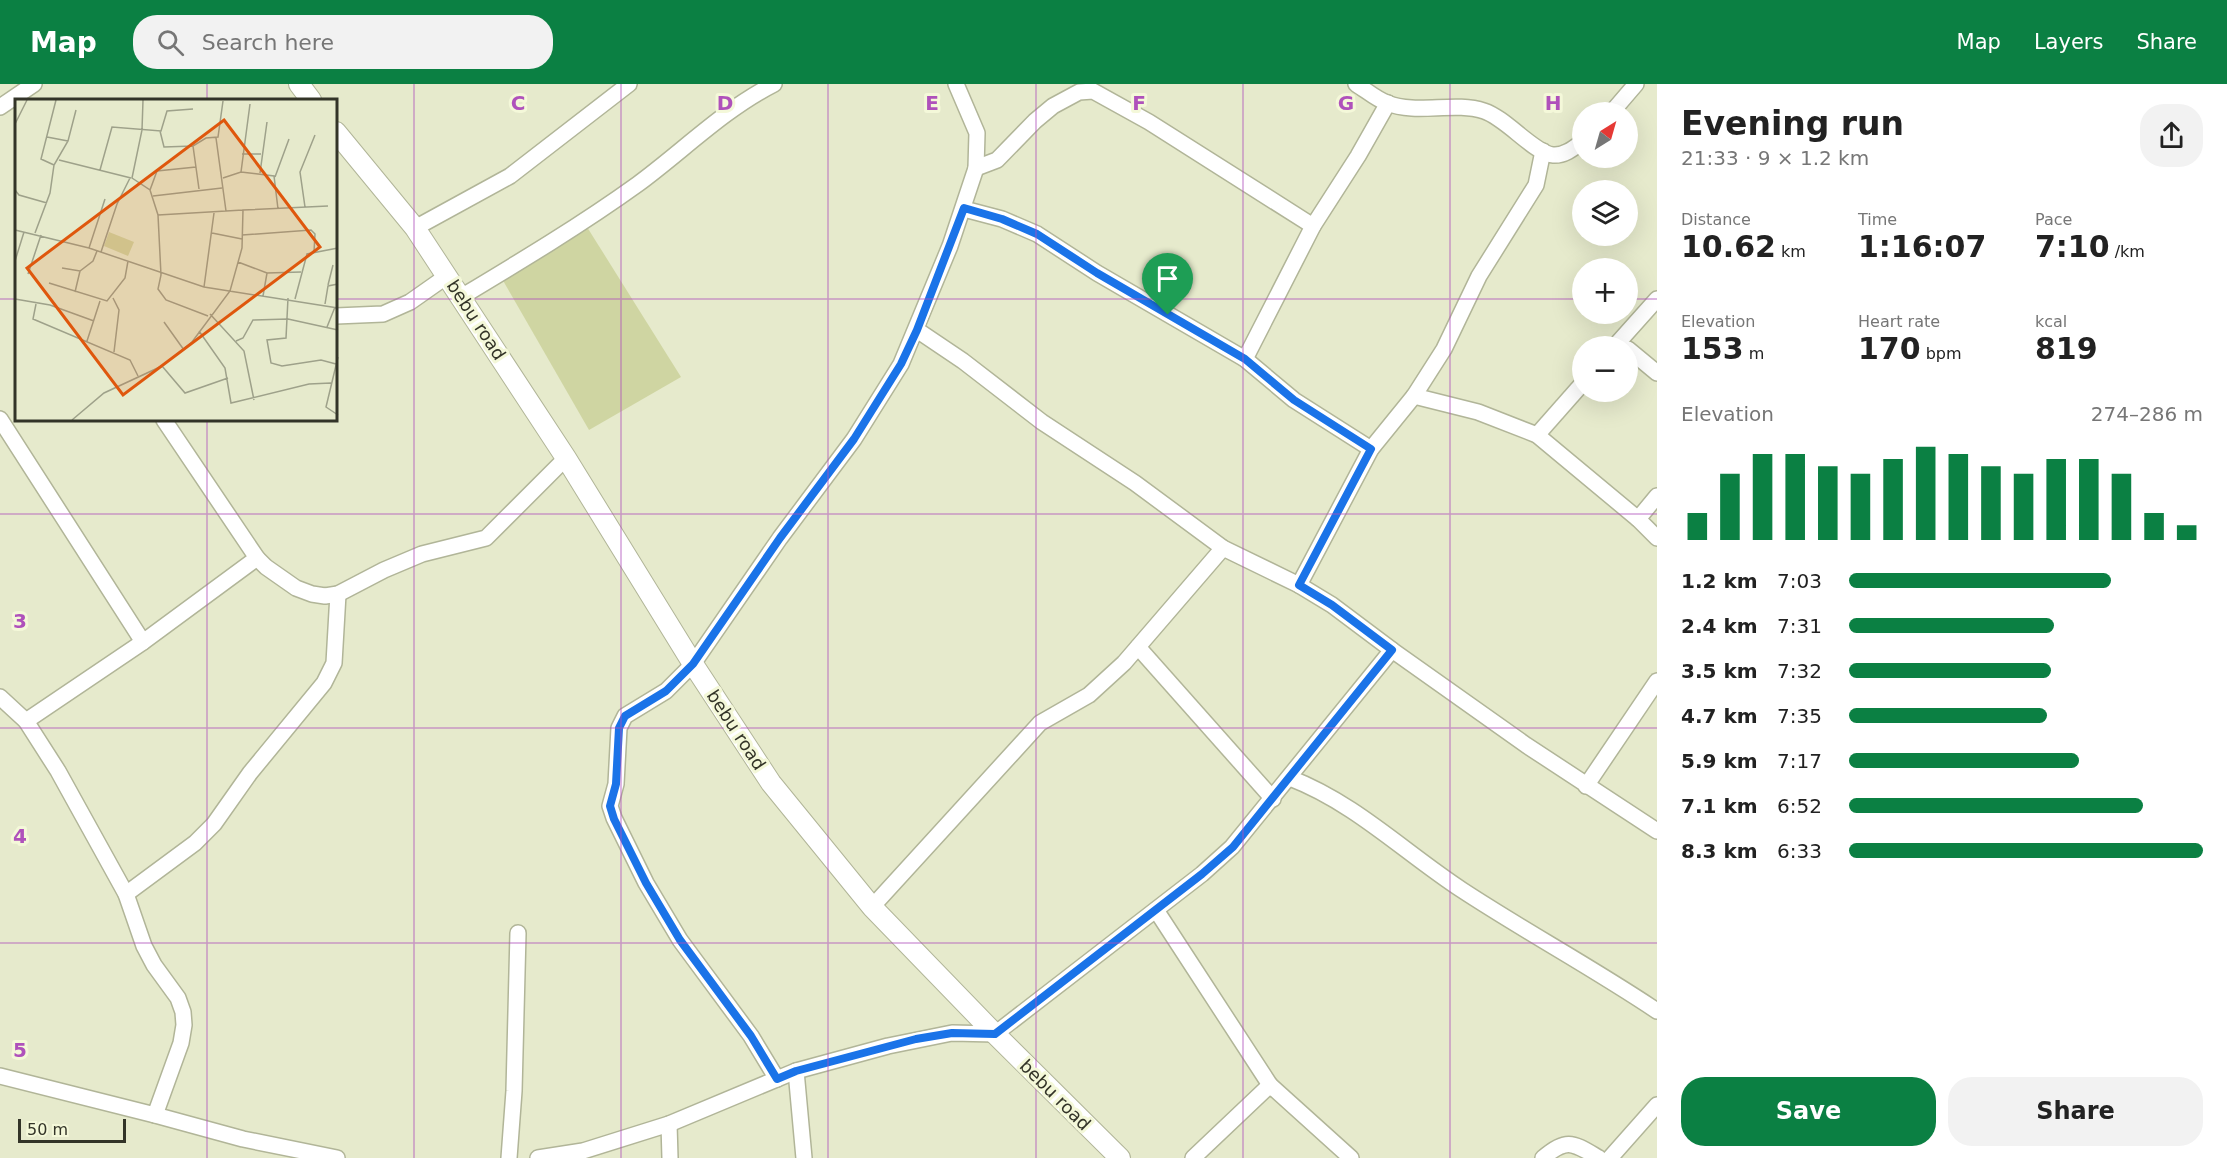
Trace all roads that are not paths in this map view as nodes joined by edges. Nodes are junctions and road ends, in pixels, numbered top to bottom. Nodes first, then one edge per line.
1 (34, 84) edge
2 (299, 84) edge
3 (629, 84) edge
4 (774, 84) edge
5 (956, 84) edge
6 (1356, 84) edge
7 (1636, 84) edge
8 (310, 99) edge
9 (1621, 102) edge
10 (1388, 104) junction
11 (0, 107) edge
12 (338, 134) edge
13 (1572, 148) edge
14 (1543, 151) junction
15 (976, 168) junction
16 (964, 208) junction
17 (1313, 226) junction
18 (415, 228) junction
19 (447, 276) junction
20 (461, 297) junction
21 (1657, 299) edge
22 (338, 316) edge
23 (917, 330) junction
24 (1629, 336) edge
25 (1245, 359) junction
26 (1638, 359) edge
27 (1657, 373) edge
28 (1572, 395) edge
29 (1414, 396) junction
30 (0, 419) edge
31 (165, 422) edge
32 (1537, 435) junction
33 (1371, 449) junction
34 (566, 458) junction
35 (1657, 496) edge
36 (1638, 519) junction
37 (1657, 538) edge
38 (1223, 548) junction
39 (257, 558) junction
40 (1299, 585) junction
41 (338, 594) junction
42 (143, 642) junction
43 (1138, 647) junction
44 (1392, 650) junction
45 (693, 664) junction
46 (1657, 681) edge
47 (0, 697) edge
48 (26, 721) junction
49 (1290, 778) junction
50 (1586, 786) junction
51 (1273, 799) junction
52 (1657, 831) edge
53 (126, 894) junction
54 (872, 907) junction
55 (1156, 910) junction
56 (518, 933) dead end
57 (1657, 1011) edge
58 (995, 1034) junction
59 (796, 1071) junction
60 (0, 1076) edge
61 (777, 1079) junction
62 (1270, 1085) junction
63 (1657, 1105) edge
64 (155, 1115) junction
65 (669, 1124) junction
66 (330, 1158) edge
67 (337, 1158) edge
68 (509, 1158) edge
69 (538, 1158) edge
70 (670, 1158) edge
71 (804, 1158) edge
72 (1120, 1158) edge
73 (1193, 1158) edge
74 (1352, 1158) edge
75 (1543, 1158) edge
76 (1599, 1158) edge
77 (1610, 1158) edge

1 - 11 street
2 - 8 street
3 - 18 street
4 - 20 street
5 - 15 street
6 - 10 street
7 - 9 street
10 - 14 street
10 - 17 street
12 - 18 street, bebu road
13 - 14 street
14 - 29 street
15 - 16 street
15 - 17 street
16 - 23 street
16 - 25 street
17 - 25 street
18 - 19 street, bebu road
19 - 20 street, bebu road
19 - 22 street
20 - 34 street, bebu road
21 - 24 street
23 - 38 street
23 - 45 street
25 - 33 street
26 - 27 street
28 - 32 street
29 - 32 street
29 - 33 street
30 - 42 street
31 - 39 street
32 - 36 street
33 - 40 street
34 - 41 street
34 - 45 street, bebu road
35 - 36 street
36 - 37 street
38 - 40 street
38 - 43 street
39 - 41 street
39 - 42 street
40 - 44 street
41 - 53 street
42 - 48 street
43 - 51 street
43 - 54 street
44 - 49 street
44 - 50 street
45 - 54 street, bebu road
45 - 61 street
46 - 50 street
47 - 48 street
48 - 53 street
49 - 51 street
49 - 57 street
50 - 52 street
51 - 55 street
53 - 64 street
54 - 58 street, bebu road
55 - 58 street
55 - 62 street
56 - 68 street
58 - 59 street
58 - 72 street, bebu road
59 - 61 street
59 - 71 street
60 - 64 street
61 - 65 street
62 - 73 street
62 - 74 street
63 - 77 street
64 - 66 street
65 - 69 street
65 - 70 street
66 - 67 street
75 - 76 street

